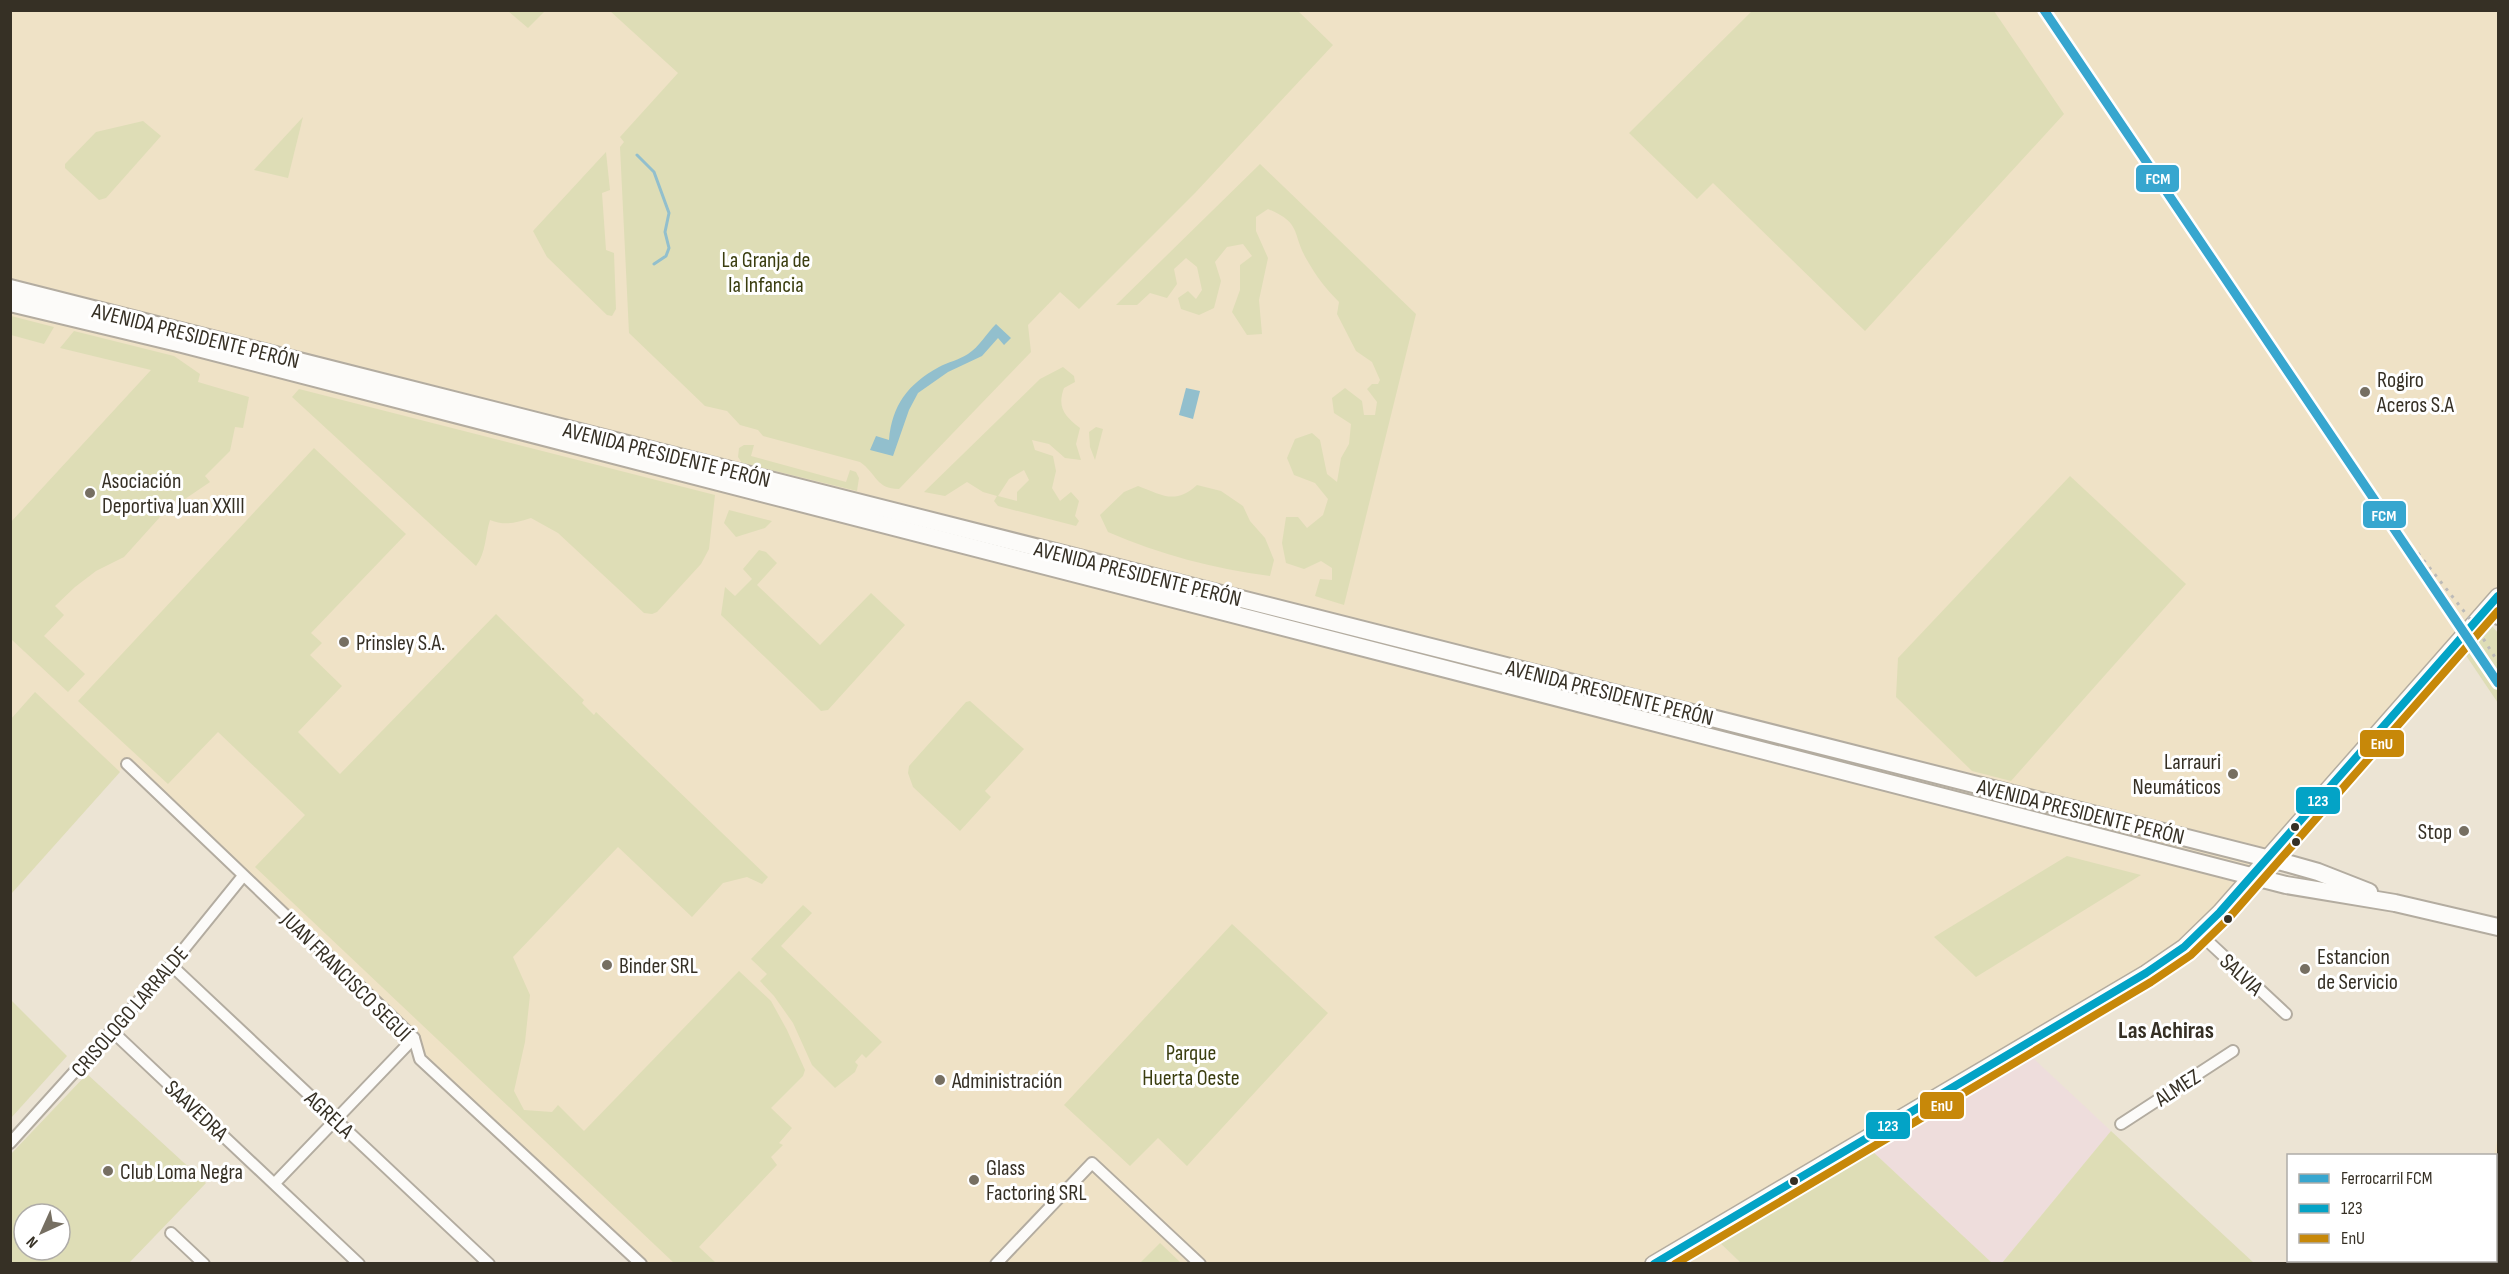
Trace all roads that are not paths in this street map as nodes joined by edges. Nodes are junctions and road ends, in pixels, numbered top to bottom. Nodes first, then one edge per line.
1 (10, 288) edge
2 (10, 303) edge
3 (2499, 596) edge
4 (2493, 614) edge
5 (127, 764) dead end
6 (2266, 858) junction
7 (2252, 875) junction
8 (243, 876) junction
9 (2394, 903) junction
10 (2499, 927) edge
11 (2199, 933) junction
12 (171, 965) junction
13 (2286, 1014) dead end
14 (112, 1031) junction
15 (414, 1038) junction
16 (2233, 1051) dead end
17 (336, 1119) junction
18 (2121, 1124) dead end
19 (10, 1143) edge
20 (274, 1183) junction
21 (171, 1233) dead end
22 (204, 1263) edge
23 (359, 1263) edge
24 (489, 1263) edge
25 (641, 1263) edge
26 (996, 1263) edge
27 (1200, 1263) edge
28 (1653, 1263) edge

1 - 6 main road, AVENIDA PRESIDENTE PERÓN
2 - 7 main road, AVENIDA PRESIDENTE PERÓN
3 - 4 main road
4 - 6 main road
5 - 8 street, JUAN FRANCISCO SEGUÍ
6 - 7 main road
6 - 9 main road, AVENIDA PRESIDENTE PERÓN
7 - 9 main road, AVENIDA PRESIDENTE PERÓN
7 - 11 main road
8 - 12 street, CRISOLOGO LARRALDE
8 - 15 street, JUAN FRANCISCO SEGUÍ
9 - 10 main road
11 - 13 street, SALVIA
11 - 28 main road
12 - 14 street, CRISOLOGO LARRALDE
12 - 17 street, AGRELA
14 - 19 street, CRISOLOGO LARRALDE
14 - 20 street, SAAVEDRA
15 - 17 street
15 - 25 street, JUAN FRANCISCO SEGUÍ
16 - 18 street, ALMEZ
17 - 20 street
17 - 24 street, AGRELA
20 - 23 street, SAAVEDRA
21 - 22 street
26 - 27 street

